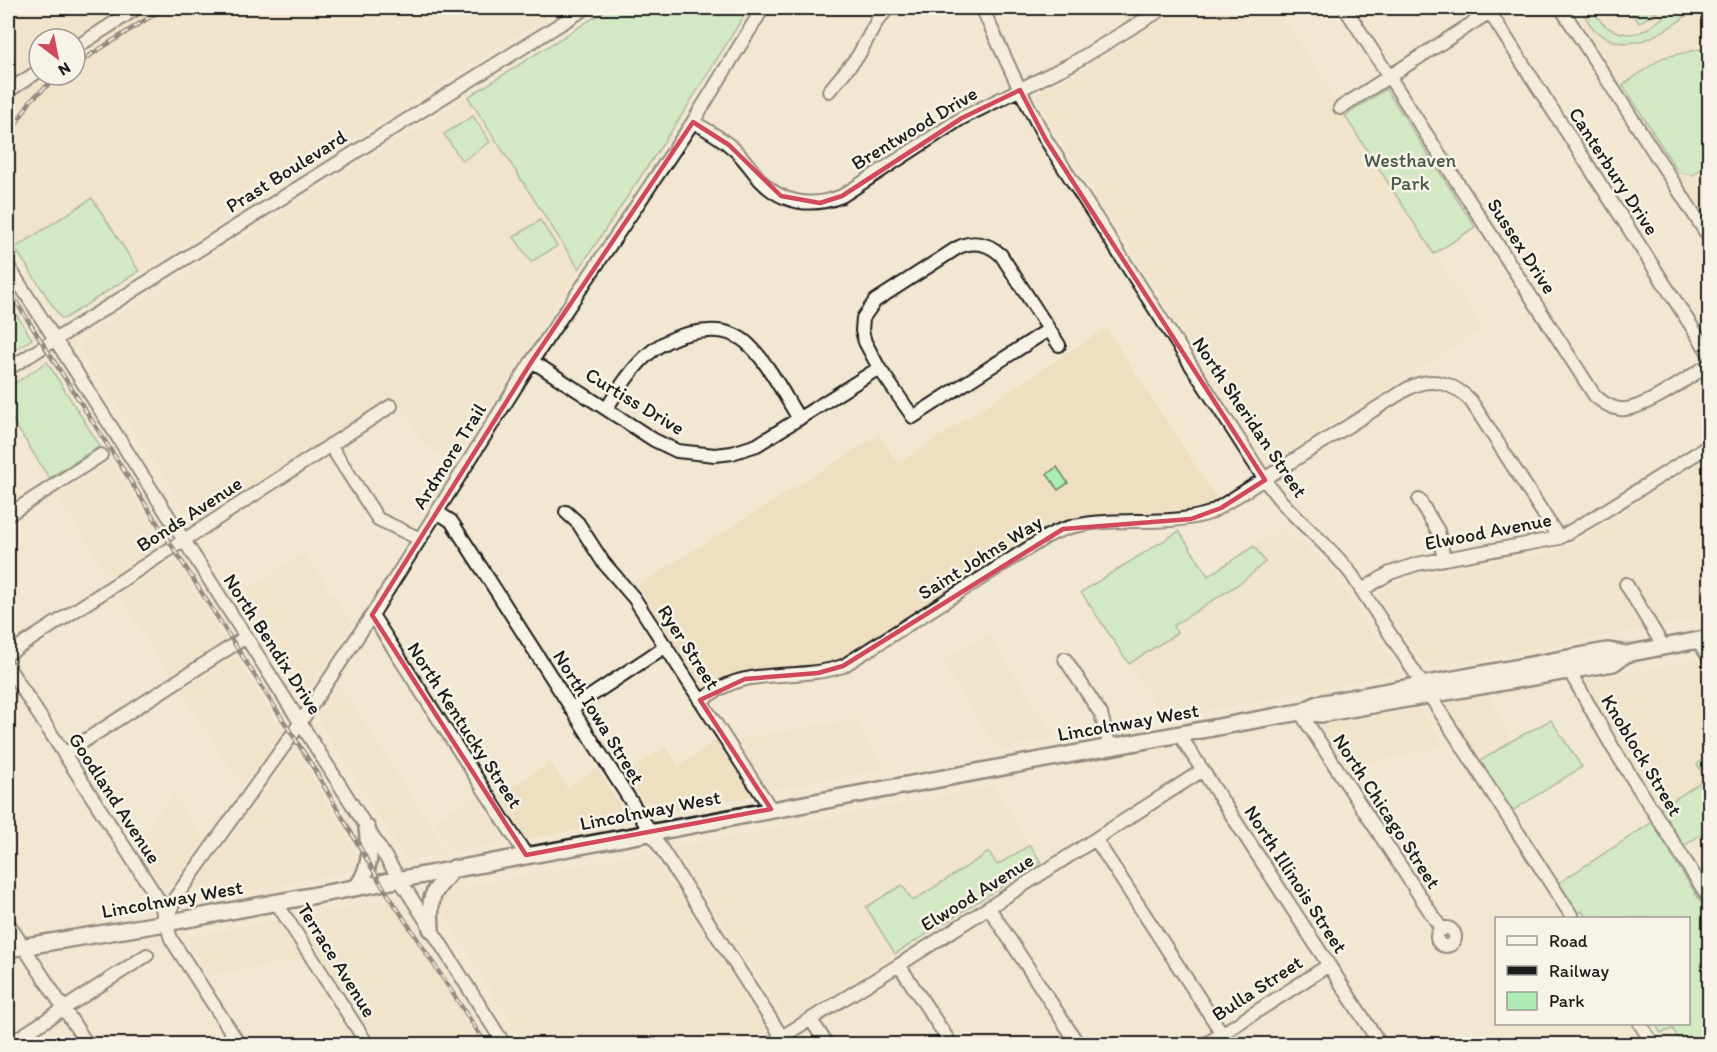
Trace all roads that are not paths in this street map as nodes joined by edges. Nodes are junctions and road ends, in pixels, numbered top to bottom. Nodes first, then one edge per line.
1 (137, 8) edge
2 (586, 8) edge
3 (763, 8) edge
4 (888, 8) edge
5 (982, 8) edge
6 (1164, 8) edge
7 (1345, 8) edge
8 (1562, 8) edge
9 (1491, 9) edge
10 (87, 40) edge
11 (1389, 76) junction
12 (27, 79) edge
13 (1020, 90) junction
14 (8, 91) edge
15 (828, 91) dead end
16 (1340, 108) dead end
17 (693, 122) junction
18 (1710, 239) edge
19 (8, 267) edge
20 (1048, 330) junction
21 (55, 339) junction
22 (1059, 345) dead end
23 (1710, 355) edge
24 (532, 361) junction
25 (1710, 364) edge
26 (879, 368) junction
27 (8, 369) edge
28 (391, 406) dead end
29 (607, 408) junction
30 (799, 419) junction
31 (330, 445) junction
32 (1710, 445) edge
33 (102, 455) dead end
34 (1265, 480) junction
35 (1419, 500) dead end
36 (437, 512) junction
37 (566, 512) dead end
38 (8, 515) edge
39 (1559, 538) junction
40 (420, 539) junction
41 (184, 540) junction
42 (1444, 559) junction
43 (1626, 584) dead end
44 (1362, 590) junction
45 (372, 615) junction
46 (246, 637) junction
47 (1703, 639) edge
48 (666, 646) junction
49 (1663, 646) junction
50 (8, 654) edge
51 (1065, 659) dead end
52 (1710, 659) edge
53 (1566, 665) junction
54 (8, 667) edge
55 (1425, 691) junction
56 (700, 701) junction
57 (571, 709) junction
58 (1300, 712) junction
59 (300, 723) junction
60 (1179, 734) junction
61 (1110, 747) junction
62 (64, 754) junction
63 (1203, 770) junction
64 (771, 809) junction
65 (368, 828) junction
66 (649, 832) junction
67 (1096, 840) junction
68 (526, 855) junction
69 (454, 868) junction
70 (400, 879) junction
71 (357, 887) junction
72 (1710, 900) edge
73 (276, 902) junction
74 (989, 908) junction
75 (1572, 917) edge
76 (8, 923) edge
77 (166, 923) junction
78 (431, 929) junction
79 (1442, 930) dead end
80 (15, 948) edge
81 (147, 955) dead end
82 (899, 965) junction
83 (1329, 965) junction
84 (64, 1009) junction
85 (811, 1020) junction
86 (1641, 1025) edge
87 (782, 1037) junction
88 (364, 1039) dead end
89 (1225, 1039) edge
90 (9, 1044) edge
91 (87, 1044) edge
92 (239, 1044) edge
93 (504, 1044) edge
94 (770, 1044) edge
95 (827, 1044) edge
96 (951, 1044) edge
97 (1078, 1044) edge
98 (1206, 1044) edge
99 (1380, 1044) edge
100 (1653, 1044) edge

1 - 10 street
2 - 21 street, Prast Boulevard
3 - 17 street, Ardmore Trail
4 - 15 street
5 - 13 street, North Sheridan Street
6 - 13 street, Brentwood Drive
7 - 11 street, Sussex Drive
8 - 18 street
9 - 11 street
9 - 23 street, Canterbury Drive
11 - 16 street
11 - 25 street, Sussex Drive
12 - 14 street
13 - 17 street, Brentwood Drive
13 - 34 street, North Sheridan Street
17 - 24 street, Ardmore Trail
19 - 21 street, North Bendix Drive
20 - 22 street
20 - 26 street
20 - 26 street
21 - 27 street, Prast Boulevard
21 - 41 street, North Bendix Drive
24 - 29 street, Curtiss Drive
24 - 36 street, Ardmore Trail
26 - 30 street, Curtiss Drive
28 - 31 street, Bonds Avenue
29 - 30 street, Curtiss Drive
29 - 30 street
31 - 40 street
31 - 41 street, Bonds Avenue
32 - 39 street, Elwood Avenue
33 - 38 street
34 - 39 street, Saint Johns Way
34 - 44 street, North Sheridan Street
34 - 56 street, Saint Johns Way
35 - 42 street
36 - 40 street, Ardmore Trail
36 - 57 street, North Iowa Street
37 - 48 street, Ryer Street
39 - 42 street, Elwood Avenue
40 - 45 street, Ardmore Trail
41 - 46 street, North Bendix Drive
41 - 50 street, Bonds Avenue
42 - 44 street, Elwood Avenue
43 - 49 street
44 - 55 street, North Sheridan Street
45 - 59 street, Ardmore Trail
45 - 68 street, North Kentucky Street
46 - 59 street, North Bendix Drive
46 - 62 street
47 - 49 main road, Lincolnway West
47 - 52 street
48 - 56 street, Ryer Street
48 - 57 street
49 - 53 main road, Lincolnway West
51 - 61 street
53 - 55 main road, Lincolnway West
53 - 72 street, Knoblock Street
54 - 62 street, Goodland Avenue
55 - 58 main road, Lincolnway West
55 - 75 street, North Sheridan Street
56 - 64 street, Ryer Street
57 - 66 street, North Iowa Street
58 - 60 main road, Lincolnway West
58 - 79 street, North Chicago Street
59 - 65 street, North Bendix Drive
59 - 77 street, Ardmore Trail
60 - 61 main road, Lincolnway West
60 - 63 street, North Illinois Street
61 - 64 main road, Lincolnway West
62 - 77 street, Goodland Avenue
63 - 67 street, Elwood Avenue
63 - 83 street, North Illinois Street
64 - 66 main road, Lincolnway West
65 - 70 street, North Bendix Drive
65 - 71 main road
66 - 68 main road, Lincolnway West
66 - 87 street, North Iowa Street
67 - 74 street, Elwood Avenue
67 - 89 street
68 - 69 main road, Lincolnway West
69 - 70 main road, Lincolnway West
69 - 78 main road
70 - 71 main road, Lincolnway West
70 - 78 street, North Bendix Drive
71 - 73 main road, Lincolnway West
73 - 77 main road, Lincolnway West
73 - 88 street, Terrace Avenue
74 - 82 street, Elwood Avenue
74 - 97 street
76 - 80 street
77 - 80 main road, Lincolnway West
77 - 92 street, Goodland Avenue
78 - 93 street, North Bendix Drive
80 - 84 street
81 - 84 street
82 - 85 street, Elwood Avenue
82 - 96 street
83 - 89 street, Bulla Street
83 - 99 street, North Illinois Street
84 - 90 street
84 - 91 street
85 - 87 street, Elwood Avenue
85 - 95 street
86 - 100 street
87 - 94 street, Elwood Avenue
89 - 98 street, Bulla Street

